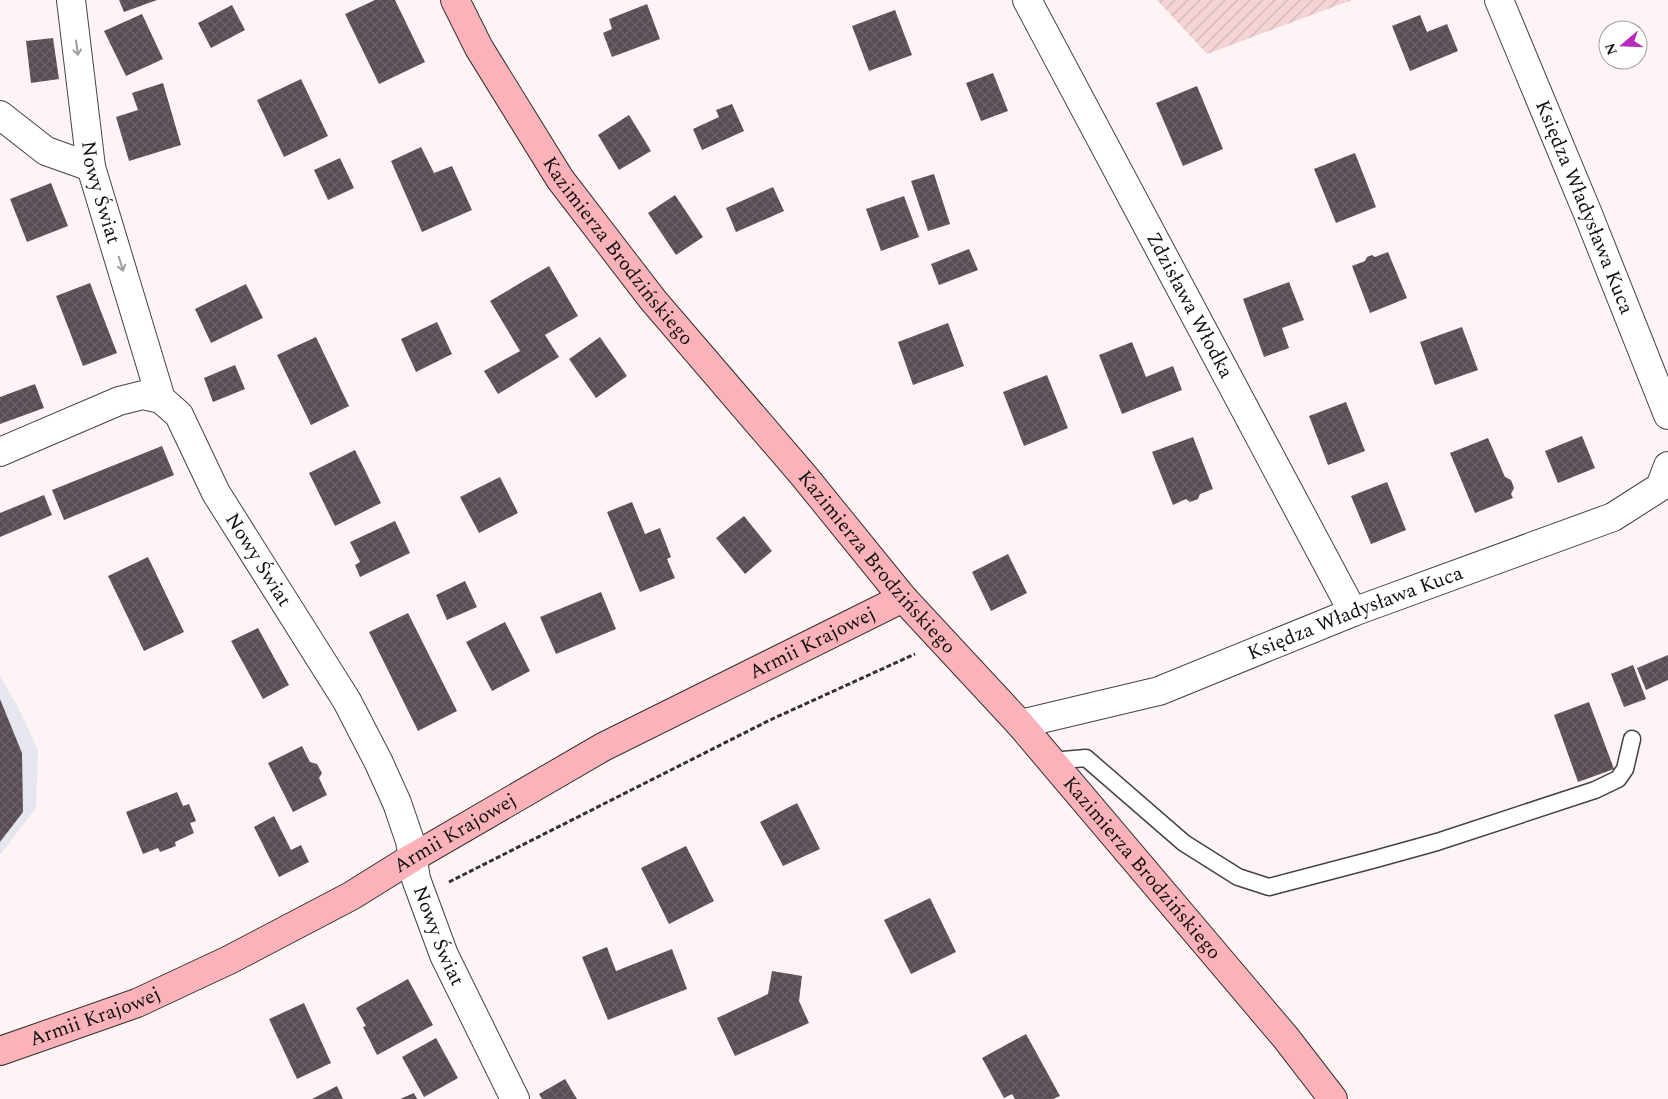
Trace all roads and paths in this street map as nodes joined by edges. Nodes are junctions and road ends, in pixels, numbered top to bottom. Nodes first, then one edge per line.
1 (71, 0) edge
2 (455, 0) edge
3 (1026, 0) edge
4 (1498, 0) edge
5 (0, 115) edge
6 (91, 167) junction
7 (161, 399) junction
8 (1668, 415) edge
9 (0, 452) edge
10 (1668, 466) edge
11 (903, 598) junction
12 (1353, 612) junction
13 (942, 640) junction
14 (1020, 724) junction
15 (1632, 739) dead end
16 (1051, 761) junction
17 (412, 858) junction
18 (422, 896) junction
19 (0, 1051) edge
20 (515, 1099) edge
21 (1333, 1099) edge

1 -> 6 street, Nowy Świat
2 - 11 main road, Kazimierza Brodzińskiego
3 - 12 street, Zdzisława Włodka
4 - 8 street, Księdza Władysława Kuca
5 - 6 street
6 -> 7 street, Nowy Świat
7 - 9 street
7 - 17 street, Nowy Świat
10 - 12 street, Księdza Władysława Kuca
11 - 13 main road, Kazimierza Brodzińskiego
11 - 17 main road, Armii Krajowej
12 - 14 street, Księdza Władysława Kuca
13 - 14 main road, Kazimierza Brodzińskiego
13 - 18 path
14 - 16 main road, Kazimierza Brodzińskiego
15 - 16 lane
16 - 21 main road, Kazimierza Brodzińskiego
17 - 18 street, Nowy Świat
17 - 19 main road, Armii Krajowej
18 - 20 street, Nowy Świat

